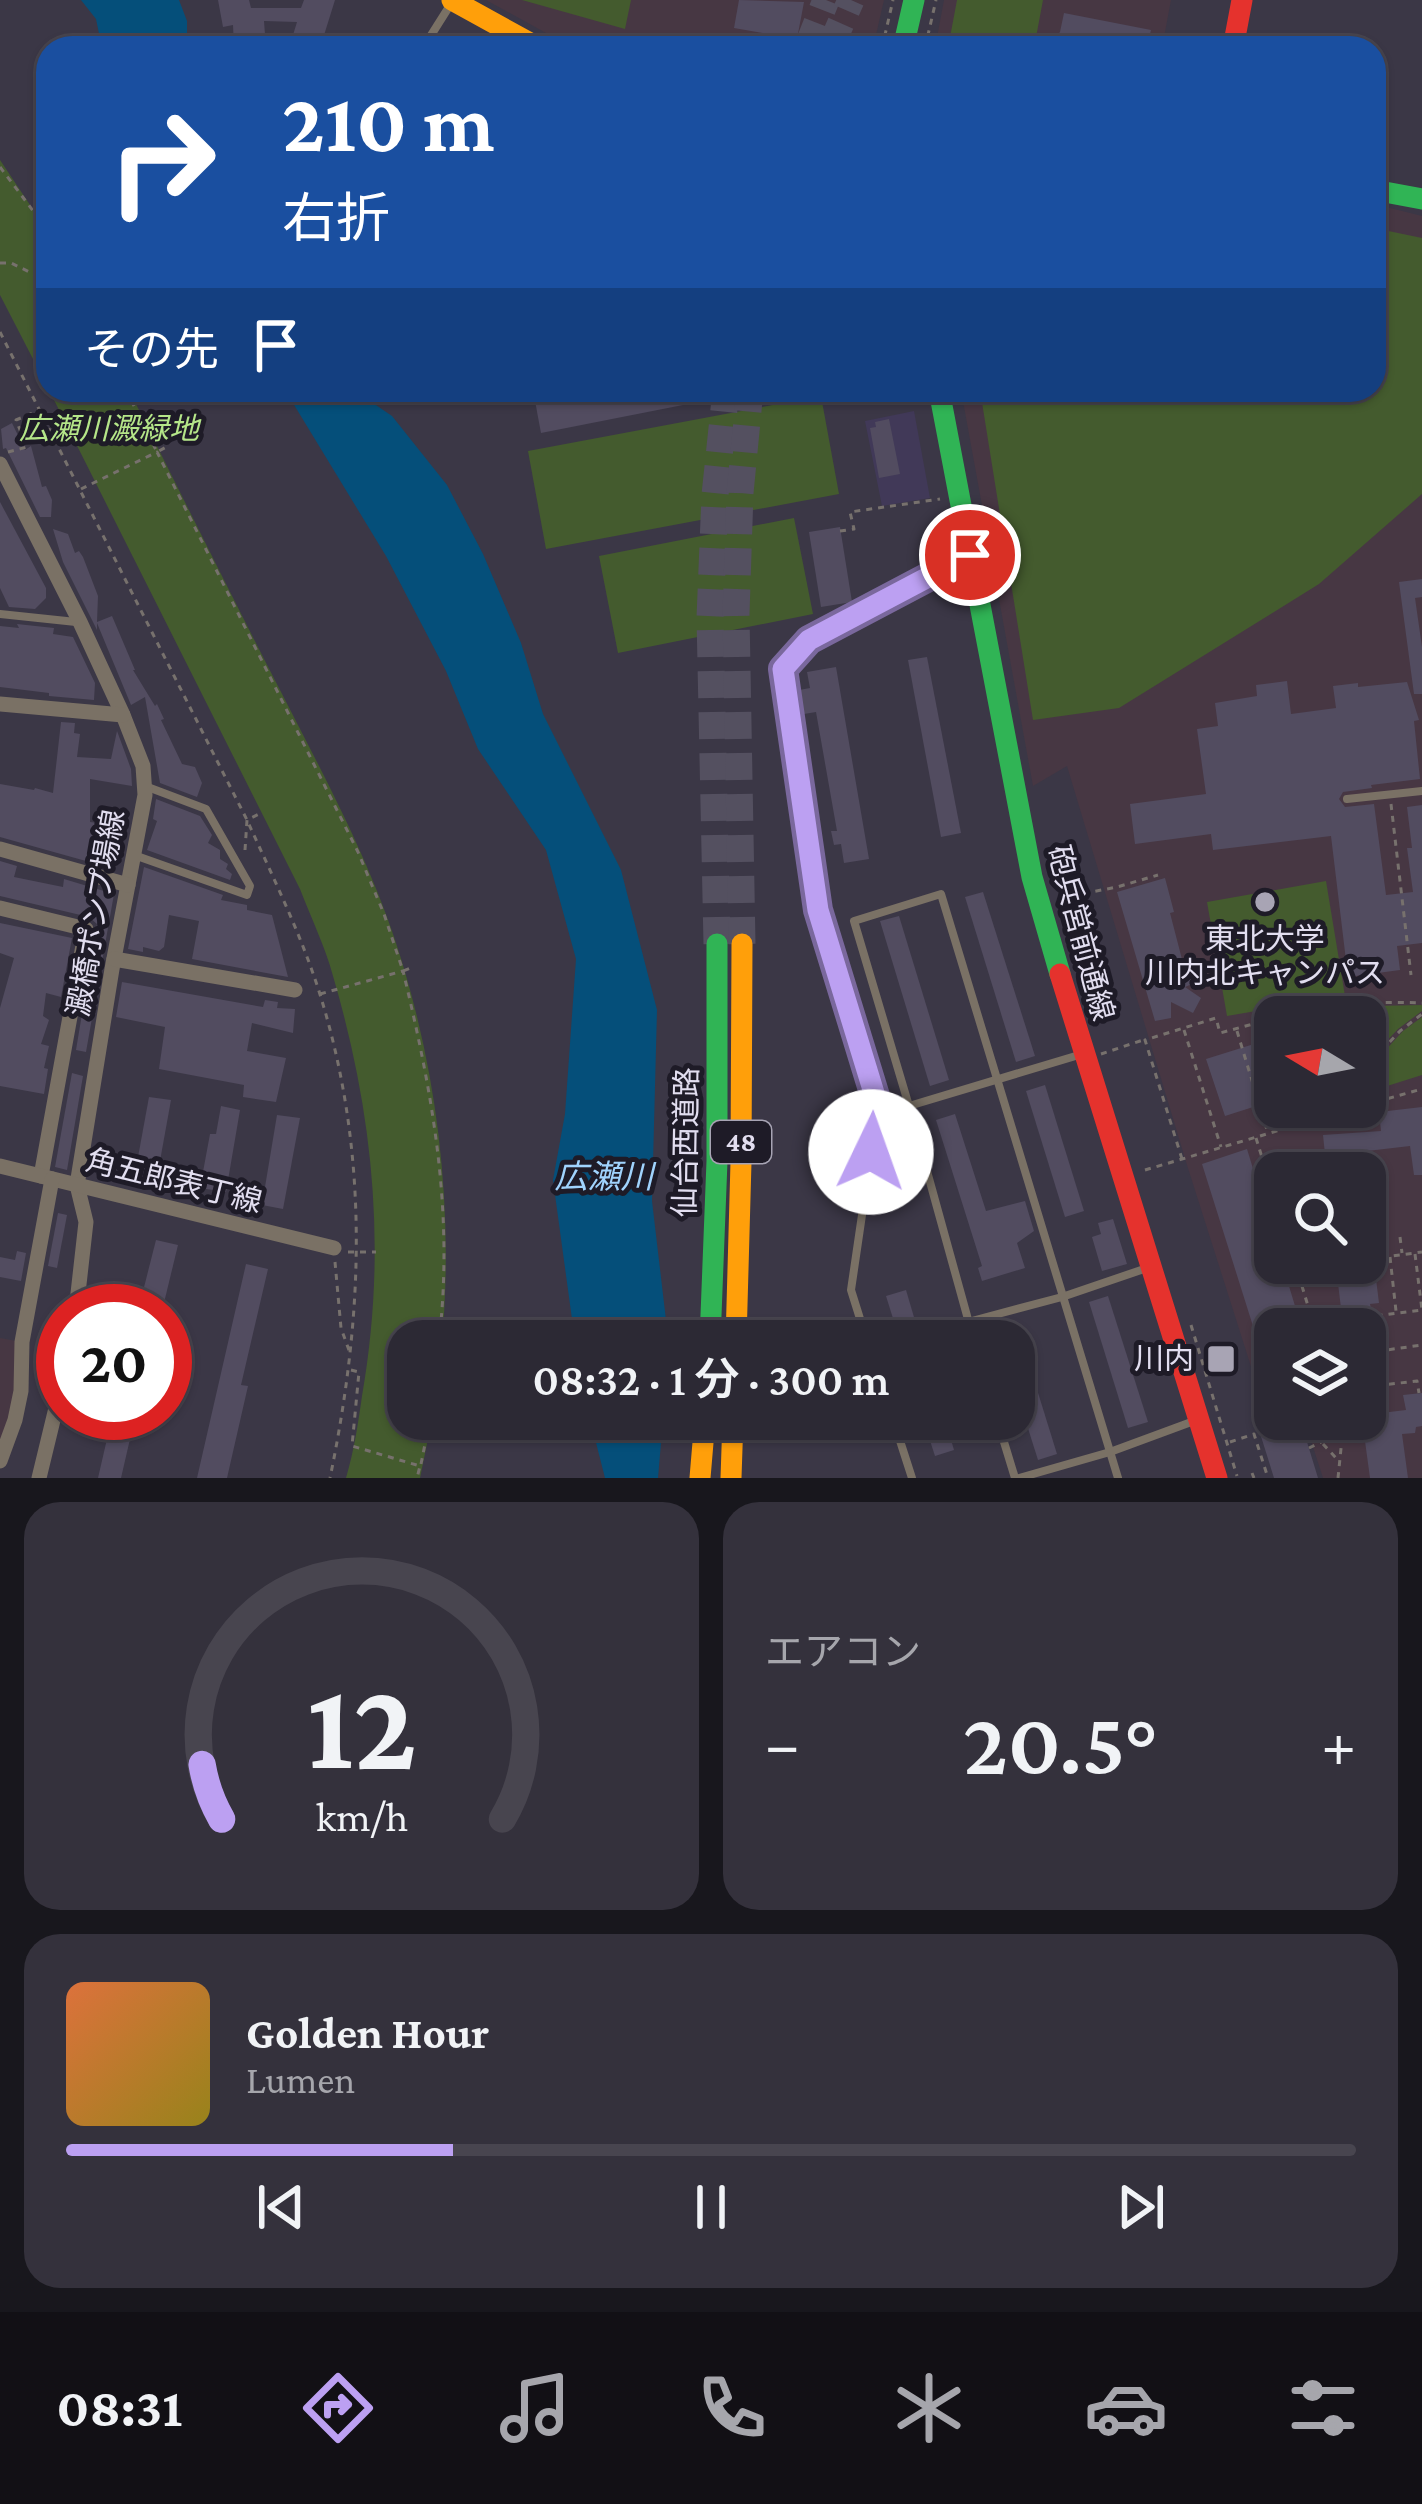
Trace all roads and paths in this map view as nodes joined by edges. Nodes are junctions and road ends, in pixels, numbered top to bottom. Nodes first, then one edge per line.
1 (453, 0) edge
2 (893, 0) edge
3 (914, 0) edge
4 (936, 0) edge
5 (1242, 0) edge
6 (430, 36) edge
7 (518, 36) edge
8 (885, 36) edge
9 (906, 36) edge
10 (928, 36) edge
11 (1235, 36) edge
12 (0, 167) edge
13 (1386, 192) edge
14 (1422, 199) edge
15 (36, 215) edge
16 (0, 263) edge
17 (36, 274) edge
18 (132, 402) edge
19 (941, 402) edge
20 (40, 410) dead end
21 (168, 446) dead end
22 (157, 452) junction
23 (0, 454) edge
24 (0, 464) edge
25 (80, 490) dead end
26 (940, 499) dead end
27 (9, 500) edge
28 (840, 531) dead end
29 (970, 555) junction
30 (0, 614) edge
31 (80, 622) junction
32 (0, 704) edge
33 (123, 715) junction
34 (144, 785) junction
35 (1422, 791) edge
36 (1390, 794) junction
37 (1347, 799) dead end
38 (261, 813) dead end
39 (0, 850) edge
40 (134, 855) junction
41 (243, 874) junction
42 (1158, 874) dead end
43 (128, 885) junction
44 (1053, 900) dead end
45 (0, 908) edge
46 (717, 944) tunnel mouth
47 (742, 944) tunnel mouth
48 (114, 959) junction
49 (413, 967) dead end
50 (403, 970) junction
51 (1412, 975) dead end
52 (295, 990) dead end
53 (317, 990) dead end
54 (1386, 1003) edge
55 (1422, 1003) edge
56 (1422, 1014) edge
57 (1254, 1024) edge
58 (1184, 1028) junction
59 (1237, 1029) junction
60 (1145, 1040) junction
61 (1386, 1046) edge
62 (1092, 1054) junction
63 (999, 1081) junction
64 (1422, 1089) edge
65 (1386, 1099) edge
66 (878, 1106) junction
67 (909, 1106) junction
68 (1284, 1128) edge
69 (1268, 1133) junction
70 (1256, 1137) junction
71 (1221, 1147) junction
72 (1261, 1152) edge
73 (1182, 1159) junction
74 (0, 1166) edge
75 (1138, 1173) dead end
76 (47, 1177) junction
77 (77, 1185) junction
78 (1400, 1237) dead end
79 (334, 1250) joint
80 (354, 1251) dead end
81 (376, 1252) dead end
82 (1419, 1253) edge
83 (1402, 1255) junction
84 (1386, 1257) edge
85 (1390, 1257) junction
86 (1151, 1267) junction
87 (79, 1284) edge
88 (1062, 1297) junction
89 (1422, 1310) edge
90 (1397, 1313) junction
91 (1386, 1314) edge
92 (1185, 1317) dead end
93 (441, 1320) edge
94 (711, 1320) edge
95 (737, 1320) edge
96 (860, 1320) edge
97 (967, 1320) edge
98 (976, 1320) edge
99 (1422, 1345) edge
100 (1386, 1350) edge
101 (352, 1356) dead end
102 (350, 1370) dead end
103 (1420, 1380) edge
104 (1386, 1384) edge
105 (1419, 1393) edge
106 (1198, 1420) junction
107 (49, 1440) edge
108 (426, 1440) edge
109 (703, 1440) edge
110 (732, 1440) edge
111 (900, 1440) edge
112 (1005, 1440) edge
113 (1326, 1440) edge
114 (1342, 1440) edge
115 (1228, 1443) junction
116 (1322, 1443) junction
117 (1309, 1448) dead end
118 (1110, 1453) junction
119 (0, 1461) edge
120 (1340, 1461) junction
121 (420, 1466) junction
122 (40, 1478) edge
123 (417, 1478) edge
124 (700, 1478) edge
125 (731, 1478) edge
126 (912, 1478) edge
127 (1017, 1478) edge
128 (1118, 1478) edge
129 (1217, 1478) edge
130 (1236, 1478) edge
131 (1268, 1478) edge
132 (1338, 1478) edge

1 - 6 lane
1 - 7 main road
2 - 8 path
3 - 9 main road
4 - 10 path
5 - 11 main road
12 - 15 path
13 - 14 main road
16 - 17 path
18 - 22 path
19 - 29 main road, 砲兵営前通線
20 - 23 path
21 - 22 path
22 - 25 path
22 - 50 path
24 - 27 street, 澱橋ポンプ場線
26 - 28 path
27 - 31 street, 澱橋ポンプ場線
29 - 62 main road, 砲兵営前通線
29 - 66 lane
30 - 31 lane
31 - 33 street, 澱橋ポンプ場線
32 - 33 street
33 - 34 street, 澱橋ポンプ場線
34 - 40 street, 澱橋ポンプ場線
34 - 41 lane
35 - 36 lane
36 - 37 lane
36 - 51 path
38 - 41 path
39 - 43 street
40 - 41 lane
40 - 43 street, 澱橋ポンプ場線
42 - 44 path
43 - 48 street, 澱橋ポンプ場線
45 - 76 street
46 - 94 main road, 仙台西道路 / 48
47 - 95 main road, 仙台西道路 / 48
48 - 52 street
48 - 77 street, 澱橋ポンプ場線
49 - 50 path
50 - 53 path
50 - 93 path
54 - 55 path
56 - 61 path
57 - 59 path
58 - 59 path
58 - 60 path
58 - 71 path
59 - 69 path
60 - 62 path
60 - 73 path
62 - 63 lane
62 - 86 main road, 砲兵営前通線
63 - 67 lane
63 - 67 lane
63 - 88 lane
64 - 65 path
66 - 67 lane
66 - 96 lane
67 - 97 lane
68 - 69 path
69 - 70 path
70 - 71 path
70 - 72 path
71 - 73 path
73 - 75 path
74 - 76 street, 角五郎表丁線
76 - 77 street, 角五郎表丁線
76 - 119 street
77 - 79 street, 角五郎表丁線
77 - 87 street, 澱橋ポンプ場線
78 - 83 path
79 - 101 path
80 - 81 path
82 - 83 path
82 - 89 path
83 - 85 path
84 - 85 path
85 - 90 path
86 - 88 lane
86 - 106 main road, 砲兵営前通線
88 - 98 lane
88 - 118 lane
89 - 90 path
90 - 91 path
92 - 115 path
99 - 100 path
102 - 121 path
103 - 104 path
103 - 105 path
106 - 118 lane
106 - 129 main road, 砲兵営前通線
107 - 122 street
108 - 121 path
109 - 124 main road
110 - 125 main road
111 - 126 lane
112 - 127 lane
113 - 116 path
114 - 120 path
115 - 130 path
115 - 131 path
116 - 117 path
116 - 120 path
118 - 127 lane
118 - 128 lane
120 - 132 path
121 - 123 path

